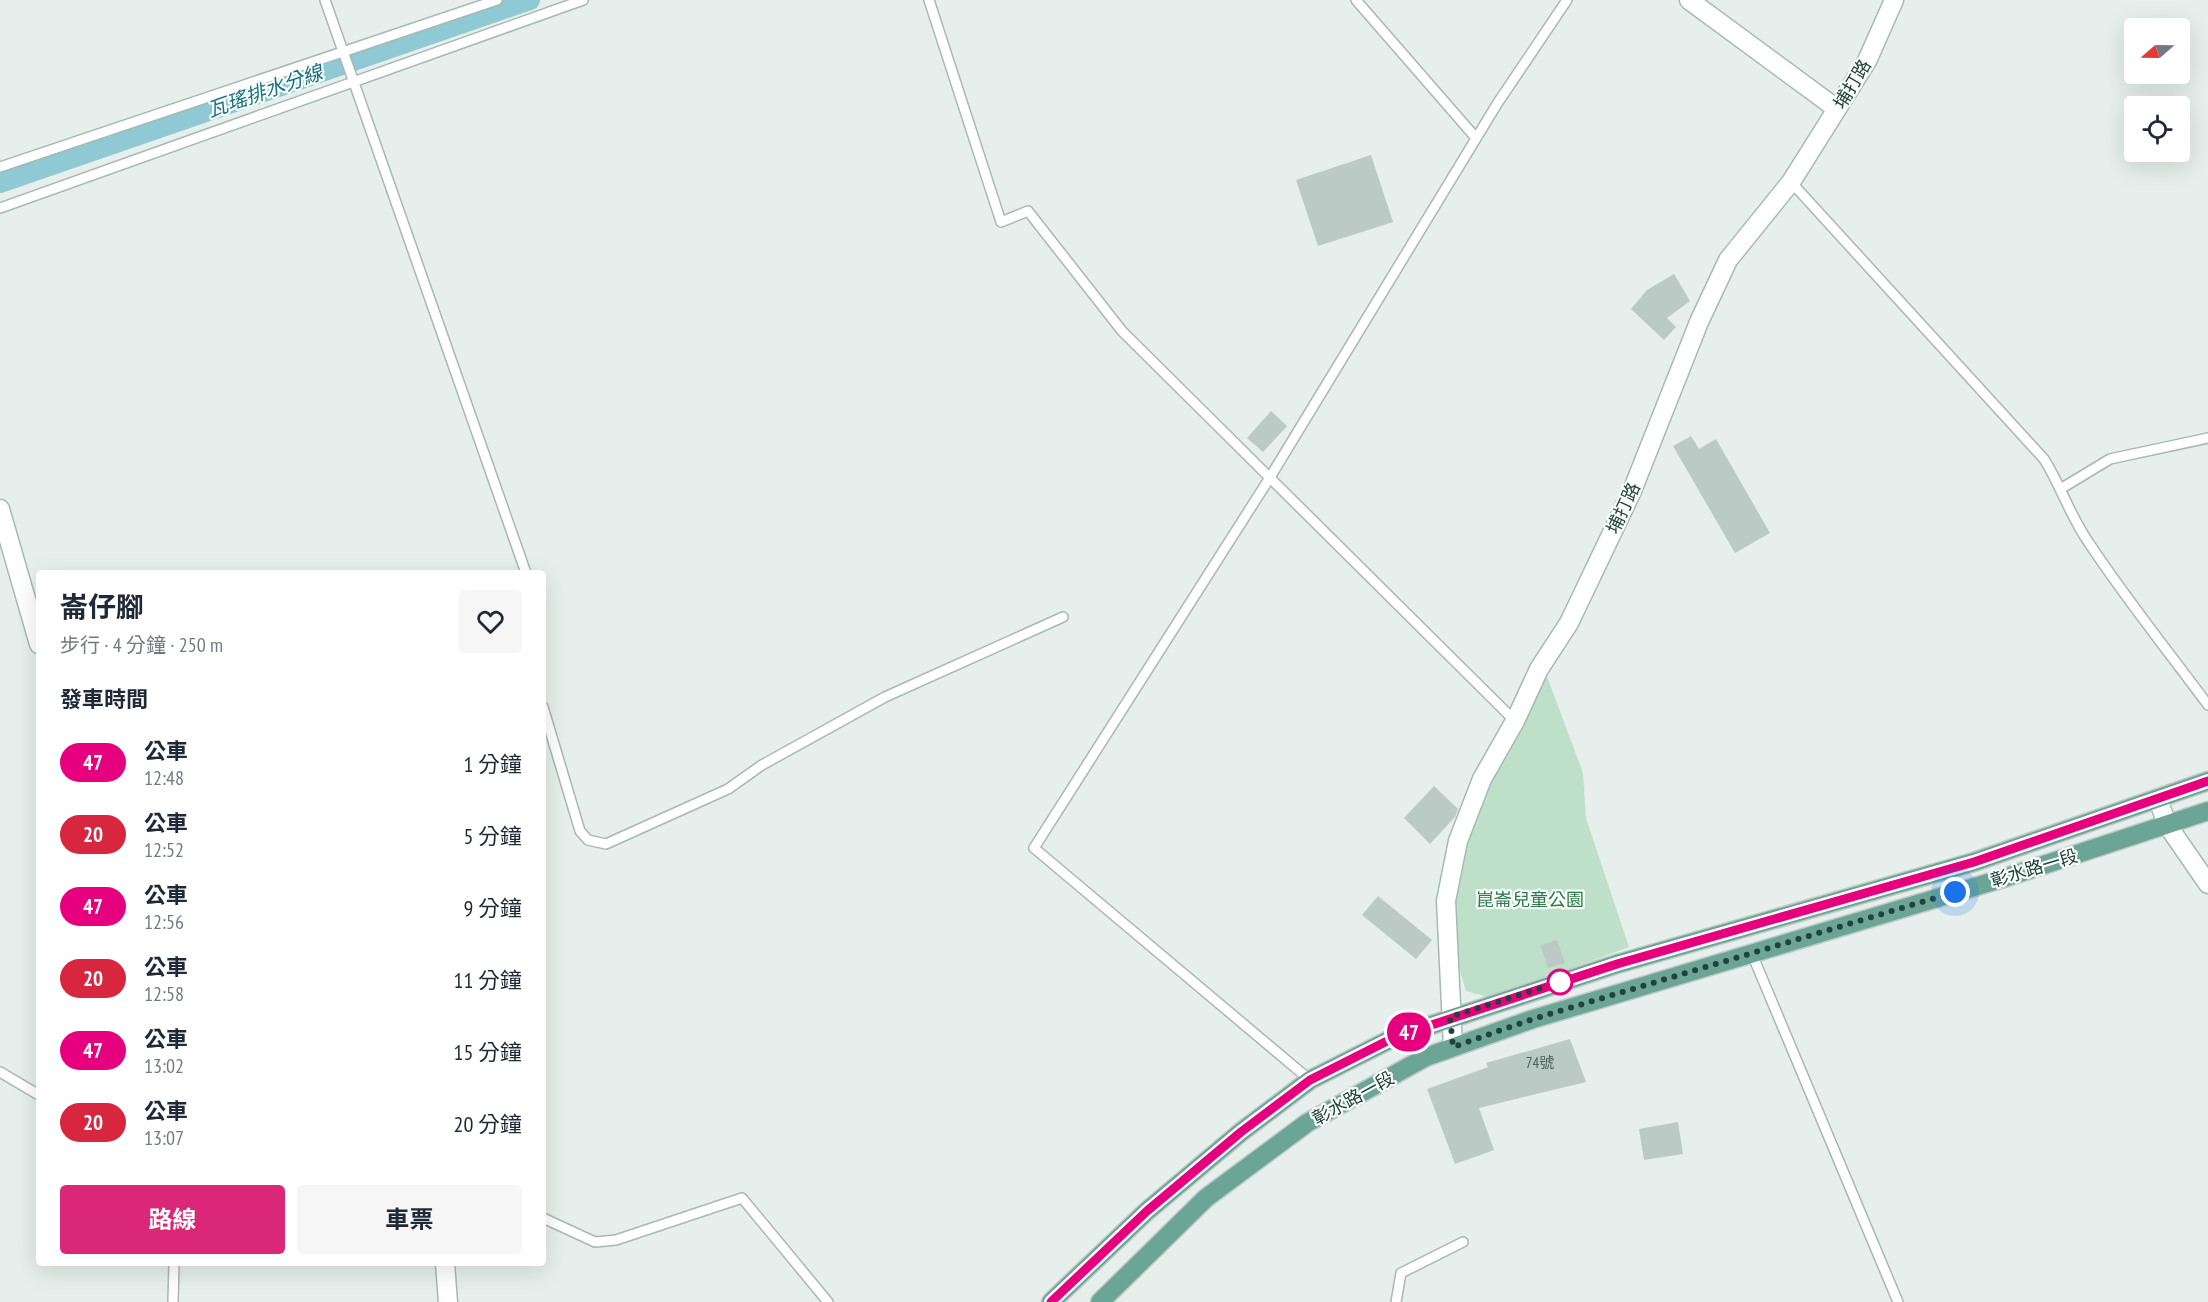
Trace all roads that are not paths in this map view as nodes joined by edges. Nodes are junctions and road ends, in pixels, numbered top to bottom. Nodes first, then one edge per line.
1 (325, 0) edge
2 (497, 0) edge
3 (583, 0) edge
4 (928, 0) edge
5 (1356, 0) edge
6 (1567, 0) edge
7 (1689, 0) edge
8 (1894, 0) edge
9 (345, 53) junction
10 (356, 82) junction
11 (1837, 109) junction
12 (1476, 138) junction
13 (0, 167) edge
14 (1791, 182) junction
15 (0, 208) edge
16 (2208, 438) edge
17 (1269, 479) junction
18 (2062, 488) junction
19 (0, 508) edge
20 (525, 570) edge
21 (1063, 617) dead end
22 (36, 634) edge
23 (2208, 705) edge
24 (546, 716) edge
25 (1515, 721) junction
26 (2208, 781) edge
27 (2158, 800) junction
28 (2208, 811) edge
29 (2168, 826) junction
30 (2208, 884) edge
31 (1752, 954) junction
32 (1450, 1017) junction
33 (1453, 1047) junction
34 (0, 1072) edge
35 (1310, 1080) junction
36 (36, 1093) edge
37 (1221, 1148) junction
38 (1240, 1173) junction
39 (546, 1219) edge
40 (1463, 1242) dead end
41 (174, 1266) edge
42 (445, 1266) edge
43 (173, 1302) edge
44 (448, 1302) edge
45 (828, 1302) edge
46 (1051, 1302) edge
47 (1100, 1302) edge
48 (1396, 1302) edge
49 (1898, 1302) edge

1 - 9 lane
2 - 9 lane
3 - 10 lane
4 - 17 lane
5 - 12 lane
6 - 12 lane
7 - 11 street
8 - 11 street, 埔打路
9 - 10 lane
9 - 13 lane
10 - 15 lane
10 - 20 lane
11 - 14 street, 埔打路
12 - 17 lane
14 - 18 lane
14 - 25 street, 埔打路
16 - 18 lane
17 - 25 lane
17 - 35 lane
18 - 23 lane
19 - 22 street
21 - 24 lane
25 - 32 street, 埔打路
26 - 27 main road, 彰水路一段
27 - 29 street
27 - 32 main road, 彰水路一段
28 - 29 main road, 彰水路一段
29 - 30 street
29 - 31 main road, 彰水路一段
31 - 33 main road, 彰水路一段
31 - 49 lane
32 - 33 street, 埔打路
32 - 35 main road, 彰水路一段
33 - 38 main road, 彰水路一段
34 - 36 lane
35 - 37 main road, 彰水路一段
37 - 38 main road
37 - 46 main road, 彰水路一段
38 - 47 main road, 彰水路一段
39 - 45 lane
40 - 48 lane
41 - 43 lane
42 - 44 street

